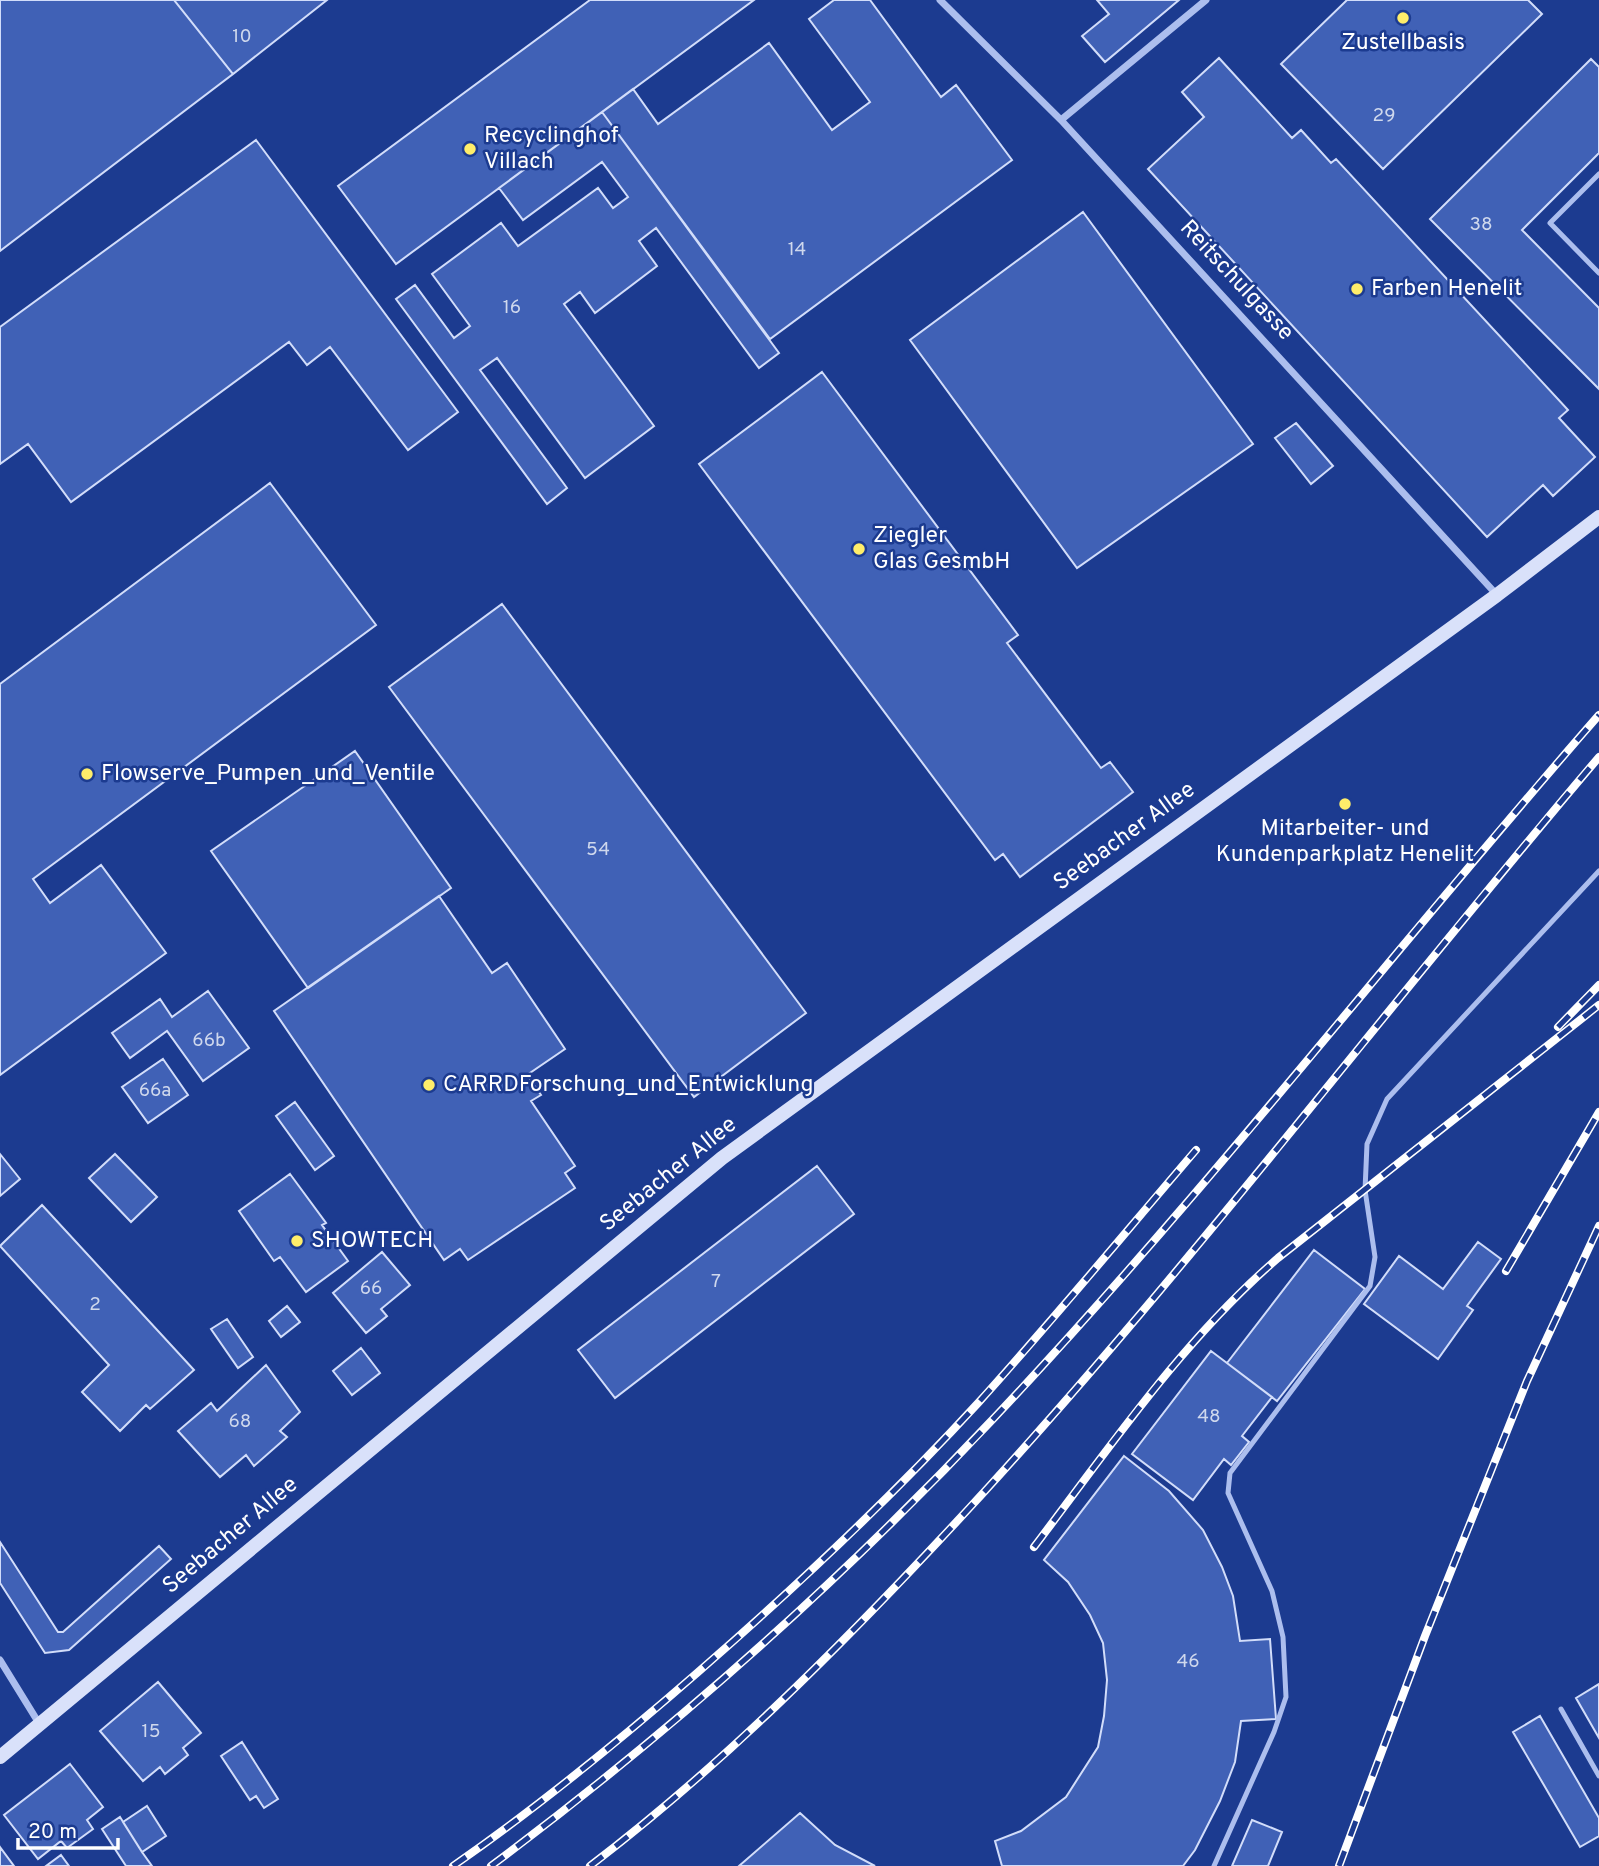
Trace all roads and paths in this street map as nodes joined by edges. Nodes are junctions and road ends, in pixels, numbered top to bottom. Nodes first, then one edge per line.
1 (940, 0) edge
2 (1206, 0) edge
3 (1061, 120) junction
4 (1599, 174) edge
5 (1599, 272) edge
6 (1599, 517) edge
7 (1497, 595) junction
8 (1599, 872) edge
9 (0, 1660) edge
10 (1561, 1709) dead end
11 (40, 1725) junction
12 (0, 1757) edge
13 (1599, 1776) edge
14 (1214, 1866) edge

1 - 3 street, Reitschulgasse
2 - 3 street
3 - 7 street, Reitschulgasse
4 - 5 lane
6 - 7 street, Seebacher Allee
7 - 11 street, Seebacher Allee
8 - 14 lane
9 - 11 street
10 - 13 lane
11 - 12 street, Seebacher Allee

